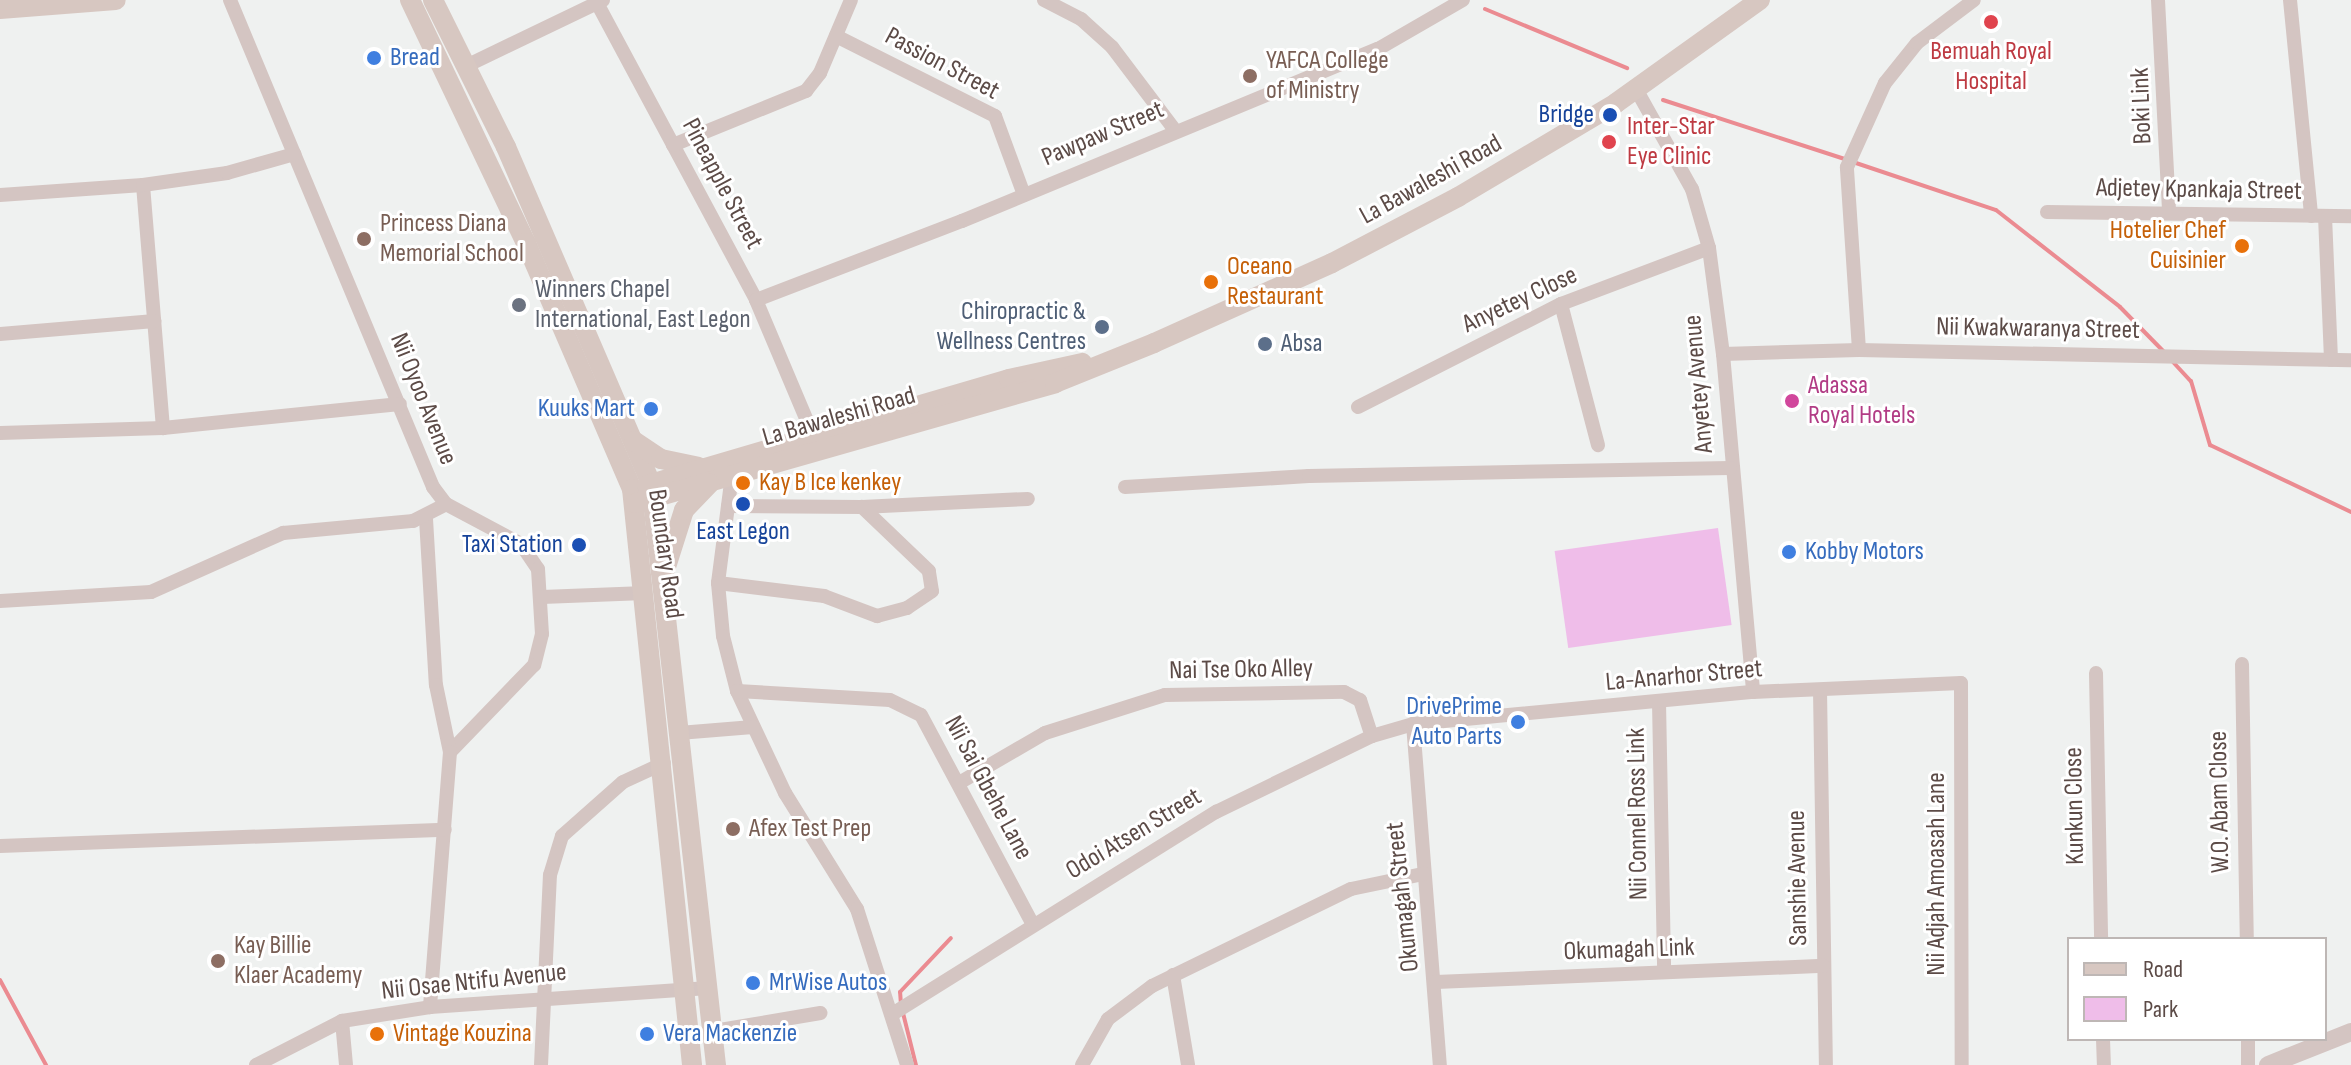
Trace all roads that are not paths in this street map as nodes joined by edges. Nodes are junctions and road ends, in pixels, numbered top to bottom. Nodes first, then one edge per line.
1 (116, 0) edge
2 (230, 0) edge
3 (410, 0) edge
4 (433, 0) edge
5 (851, 0) edge
6 (1044, 0) edge
7 (1463, 0) edge
8 (1760, 0) edge
9 (1974, 0) edge
10 (2158, 0) edge
11 (2290, 0) edge
12 (600, 2) edge
13 (0, 9) edge
14 (836, 36) junction
15 (466, 66) junction
16 (1636, 89) junction
17 (1174, 129) junction
18 (673, 145) junction
19 (294, 154) junction
20 (143, 185) junction
21 (0, 195) edge
22 (1024, 195) junction
23 (2169, 211) junction
24 (2047, 212) dead end
25 (2318, 216) junction
26 (2351, 216) edge
27 (1709, 248) junction
28 (756, 300) junction
29 (1561, 304) junction
30 (154, 321) junction
31 (0, 334) edge
32 (1859, 350) junction
33 (1723, 354) junction
34 (2331, 360) junction
35 (2351, 360) edge
36 (1102, 362) junction
37 (400, 404) junction
38 (1358, 407) dead end
39 (163, 428) junction
40 (0, 433) edge
41 (814, 437) junction
42 (634, 441) junction
43 (1598, 445) dead end
44 (1730, 468) junction
45 (715, 475) junction
46 (1125, 487) dead end
47 (643, 493) junction
48 (1028, 499) dead end
49 (446, 504) junction
50 (728, 506) junction
51 (862, 507) junction
52 (426, 519) junction
53 (718, 583) junction
54 (654, 587) junction
55 (542, 597) junction
56 (0, 601) edge
57 (2242, 664) dead end
58 (2096, 673) dead end
59 (1961, 683) joint
60 (1820, 690) junction
61 (737, 691) junction
62 (1753, 692) junction
63 (1659, 702) junction
64 (1413, 724) junction
65 (753, 727) junction
66 (679, 733) junction
67 (1372, 736) junction
68 (450, 752) junction
69 (664, 763) junction
70 (959, 783) junction
71 (445, 830) junction
72 (0, 846) edge
73 (1423, 874) junction
74 (1032, 923) junction
75 (2101, 937) edge
76 (2247, 937) edge
77 (1824, 966) junction
78 (1664, 972) junction
79 (1173, 975) junction
80 (1436, 982) junction
81 (698, 988) junction
82 (542, 998) junction
83 (430, 1007) junction
84 (896, 1012) junction
85 (820, 1013) dead end
86 (342, 1021) junction
87 (714, 1031) junction
88 (2351, 1032) edge
89 (2103, 1041) edge
90 (2248, 1041) edge
91 (256, 1065) edge
92 (346, 1065) edge
93 (541, 1065) edge
94 (692, 1065) edge
95 (716, 1065) edge
96 (907, 1065) edge
97 (1082, 1065) edge
98 (1188, 1065) edge
99 (1440, 1065) edge
100 (1826, 1065) edge
101 (1962, 1065) edge
102 (2104, 1065) edge
103 (2248, 1065) edge
104 (2268, 1065) edge

1 - 13 main road
2 - 19 street, Nii Oyoo Avenue
3 - 47 main road, Boundary Road
4 - 15 main road, Boundary Road
5 - 14 street
6 - 17 street
7 - 17 street, Pawpaw Street
8 - 16 main road, La Bawaleshi Road
9 - 32 street
10 - 23 street, Boki Link
11 - 25 street
12 - 15 street
12 - 18 street, Pineapple Street
14 - 18 street
14 - 22 street, Passion Street
15 - 42 main road, Boundary Road
16 - 27 street, Anyetey Avenue
16 - 36 main road, La Bawaleshi Road
17 - 22 street, Pawpaw Street
18 - 28 street, Pineapple Street
19 - 20 street
19 - 37 street, Nii Oyoo Avenue
20 - 21 street
20 - 30 street
22 - 28 street, Pawpaw Street
23 - 24 street, Adjetey Kpankaja Street
23 - 25 street, Adjetey Kpankaja Street
25 - 26 street, Adjetey Kpankaja Street
25 - 34 street
27 - 29 street, Anyetey Close
27 - 33 street, Anyetey Avenue
28 - 41 street, Pineapple Street
29 - 38 street, Anyetey Close
29 - 43 street
30 - 31 street
30 - 39 street
32 - 33 street, Nii Kwakwaranya Street
32 - 34 street, Nii Kwakwaranya Street
33 - 44 street, Anyetey Avenue
34 - 35 street, Nii Kwakwaranya Street
36 - 41 main road, La Bawaleshi Road
36 - 45 main road, La Bawaleshi Road
37 - 39 street
37 - 49 street, Nii Oyoo Avenue
39 - 40 street
41 - 45 main road, La Bawaleshi Road
42 - 45 main road
42 - 47 main road, Boundary Road
44 - 46 street
44 - 62 street, Anyetey Avenue
45 - 47 main road, La Bawaleshi Road
45 - 50 street
45 - 54 main road
47 - 54 main road, Boundary Road
48 - 51 street
49 - 52 street
49 - 55 street, Nii Oyoo Avenue
50 - 51 street
50 - 53 street
51 - 53 street
52 - 56 street
52 - 68 street
53 - 61 street
54 - 55 street
54 - 66 main road, Boundary Road
54 - 69 main road, Boundary Road
55 - 68 street, Nii Oyoo Avenue
57 - 76 street, W.O. Abam Close
58 - 75 street, Kunkun Close
59 - 60 street, La-Anarhor Street
59 - 101 street, Nii Adjah Amoasah Lane
60 - 62 street, La-Anarhor Street
60 - 77 street, Sanshie Avenue
61 - 65 street
61 - 70 street, Nii Sai Gbehe Lane
62 - 63 street, La-Anarhor Street
63 - 64 street, La-Anarhor Street
63 - 78 street, Nii Connel Ross Link
64 - 67 street, Odoi Atsen Street
64 - 73 street, Okumagah Street
65 - 66 street
65 - 84 street
66 - 81 main road, Boundary Road
67 - 70 street, Nai Tse Oko Alley
67 - 74 street, Odoi Atsen Street
68 - 71 street
69 - 81 main road, Boundary Road
69 - 82 street
70 - 74 street, Nii Sai Gbehe Lane
71 - 72 street
71 - 83 street
73 - 79 street
73 - 80 street, Okumagah Street
74 - 84 street, Odoi Atsen Street
77 - 78 street, Okumagah Link
77 - 100 street, Sanshie Avenue
78 - 80 street, Okumagah Link
79 - 97 street
79 - 98 street
80 - 99 street, Okumagah Street
81 - 82 street, Nii Osae Ntifu Avenue
81 - 87 main road, Boundary Road
81 - 94 main road, Boundary Road
82 - 83 street, Nii Osae Ntifu Avenue
82 - 93 street
83 - 86 street, Nii Osae Ntifu Avenue
84 - 96 street
85 - 87 street
86 - 91 street, Nii Osae Ntifu Avenue
86 - 92 street
87 - 95 main road, Boundary Road
88 - 104 street
89 - 102 street
90 - 103 street

